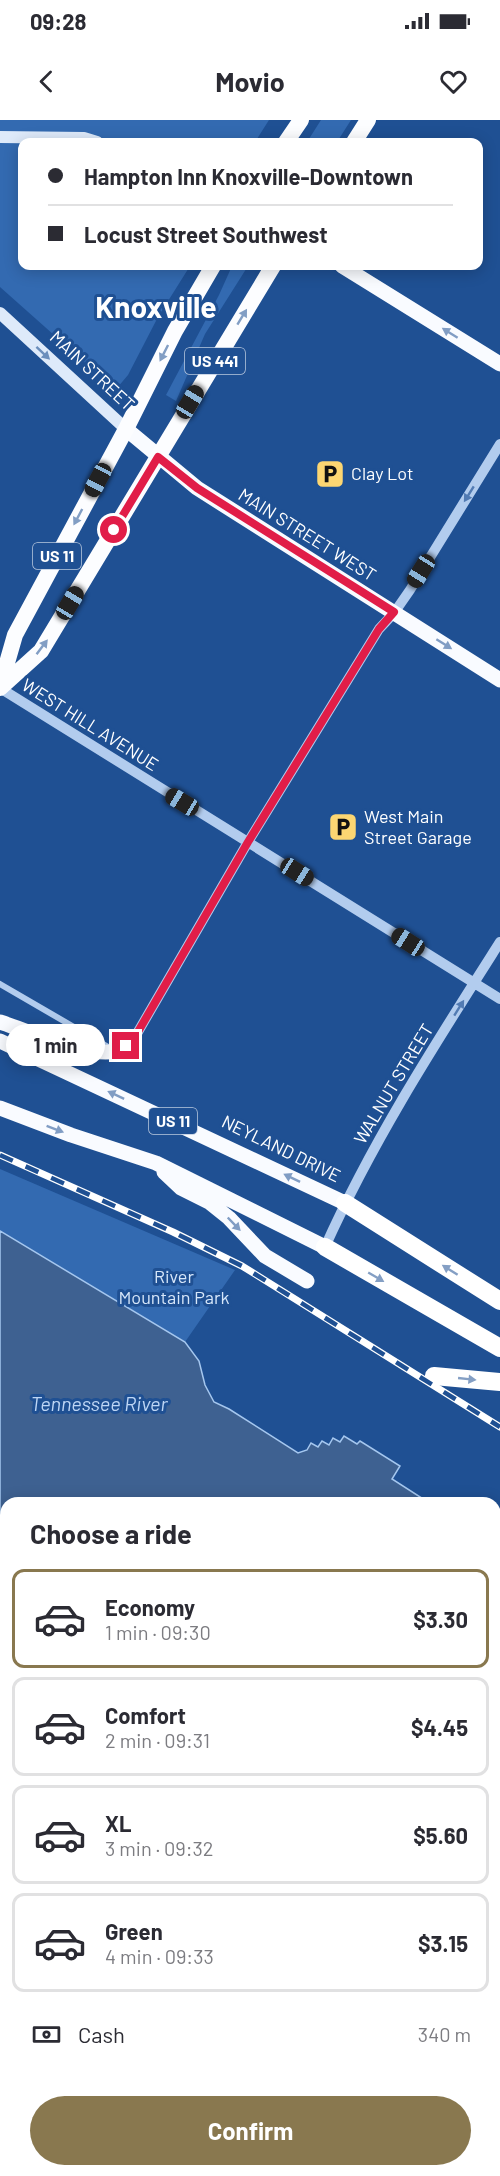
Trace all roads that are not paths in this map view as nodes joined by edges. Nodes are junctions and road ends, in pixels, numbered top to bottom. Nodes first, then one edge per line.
1 (301, 120) edge
2 (368, 120) edge
3 (0, 137) edge
4 (84, 138) edge
5 (289, 138) edge
6 (357, 138) edge
7 (211, 270) edge
8 (271, 270) edge
9 (348, 270) edge
10 (0, 313) edge
11 (500, 364) edge
12 (126, 429) junction
13 (500, 444) edge
14 (158, 457) junction
15 (394, 612) junction
16 (500, 680) edge
17 (0, 688) edge
18 (248, 842) junction
19 (500, 942) edge
20 (474, 983) junction
21 (0, 984) edge
22 (500, 999) edge
23 (0, 1022) edge
24 (0, 1041) edge
25 (116, 1051) junction
26 (0, 1108) edge
27 (156, 1163) junction
28 (345, 1203) junction
29 (326, 1247) junction
30 (307, 1281) dead end
31 (500, 1301) edge
32 (500, 1348) edge
33 (434, 1376) dead end
34 (500, 1382) edge

1 - 5 highway
2 - 6 highway
3 - 4 main road
7 -> 12 highway, US 441
14 -> 8 highway, US 441
11 -> 9 main road
10 -> 12 main road, MAIN STREET
12 - 14 main road, MAIN STREET
12 -> 17 highway, US 11
13 -> 15 street
14 - 15 main road, MAIN STREET WEST
17 -> 14 highway, US 441
15 -> 16 main road, MAIN STREET WEST
15 - 18 street
17 - 18 street, WEST HILL AVENUE
18 - 20 street, WEST HILL AVENUE
18 - 25 street
19 - 20 street, WALNUT STREET
20 - 22 street, WEST HILL AVENUE
28 -> 20 street, WALNUT STREET
21 - 25 street
23 - 25 main road
28 -> 24 main road, NEYLAND DRIVE / US 11
26 -> 27 main road, US 11
27 - 29 main road, US 11
27 -> 30 main road
28 - 29 street, WALNUT STREET
31 -> 28 highway, NEYLAND DRIVE / US 11
29 -> 32 highway, US 11
33 -> 34 highway

